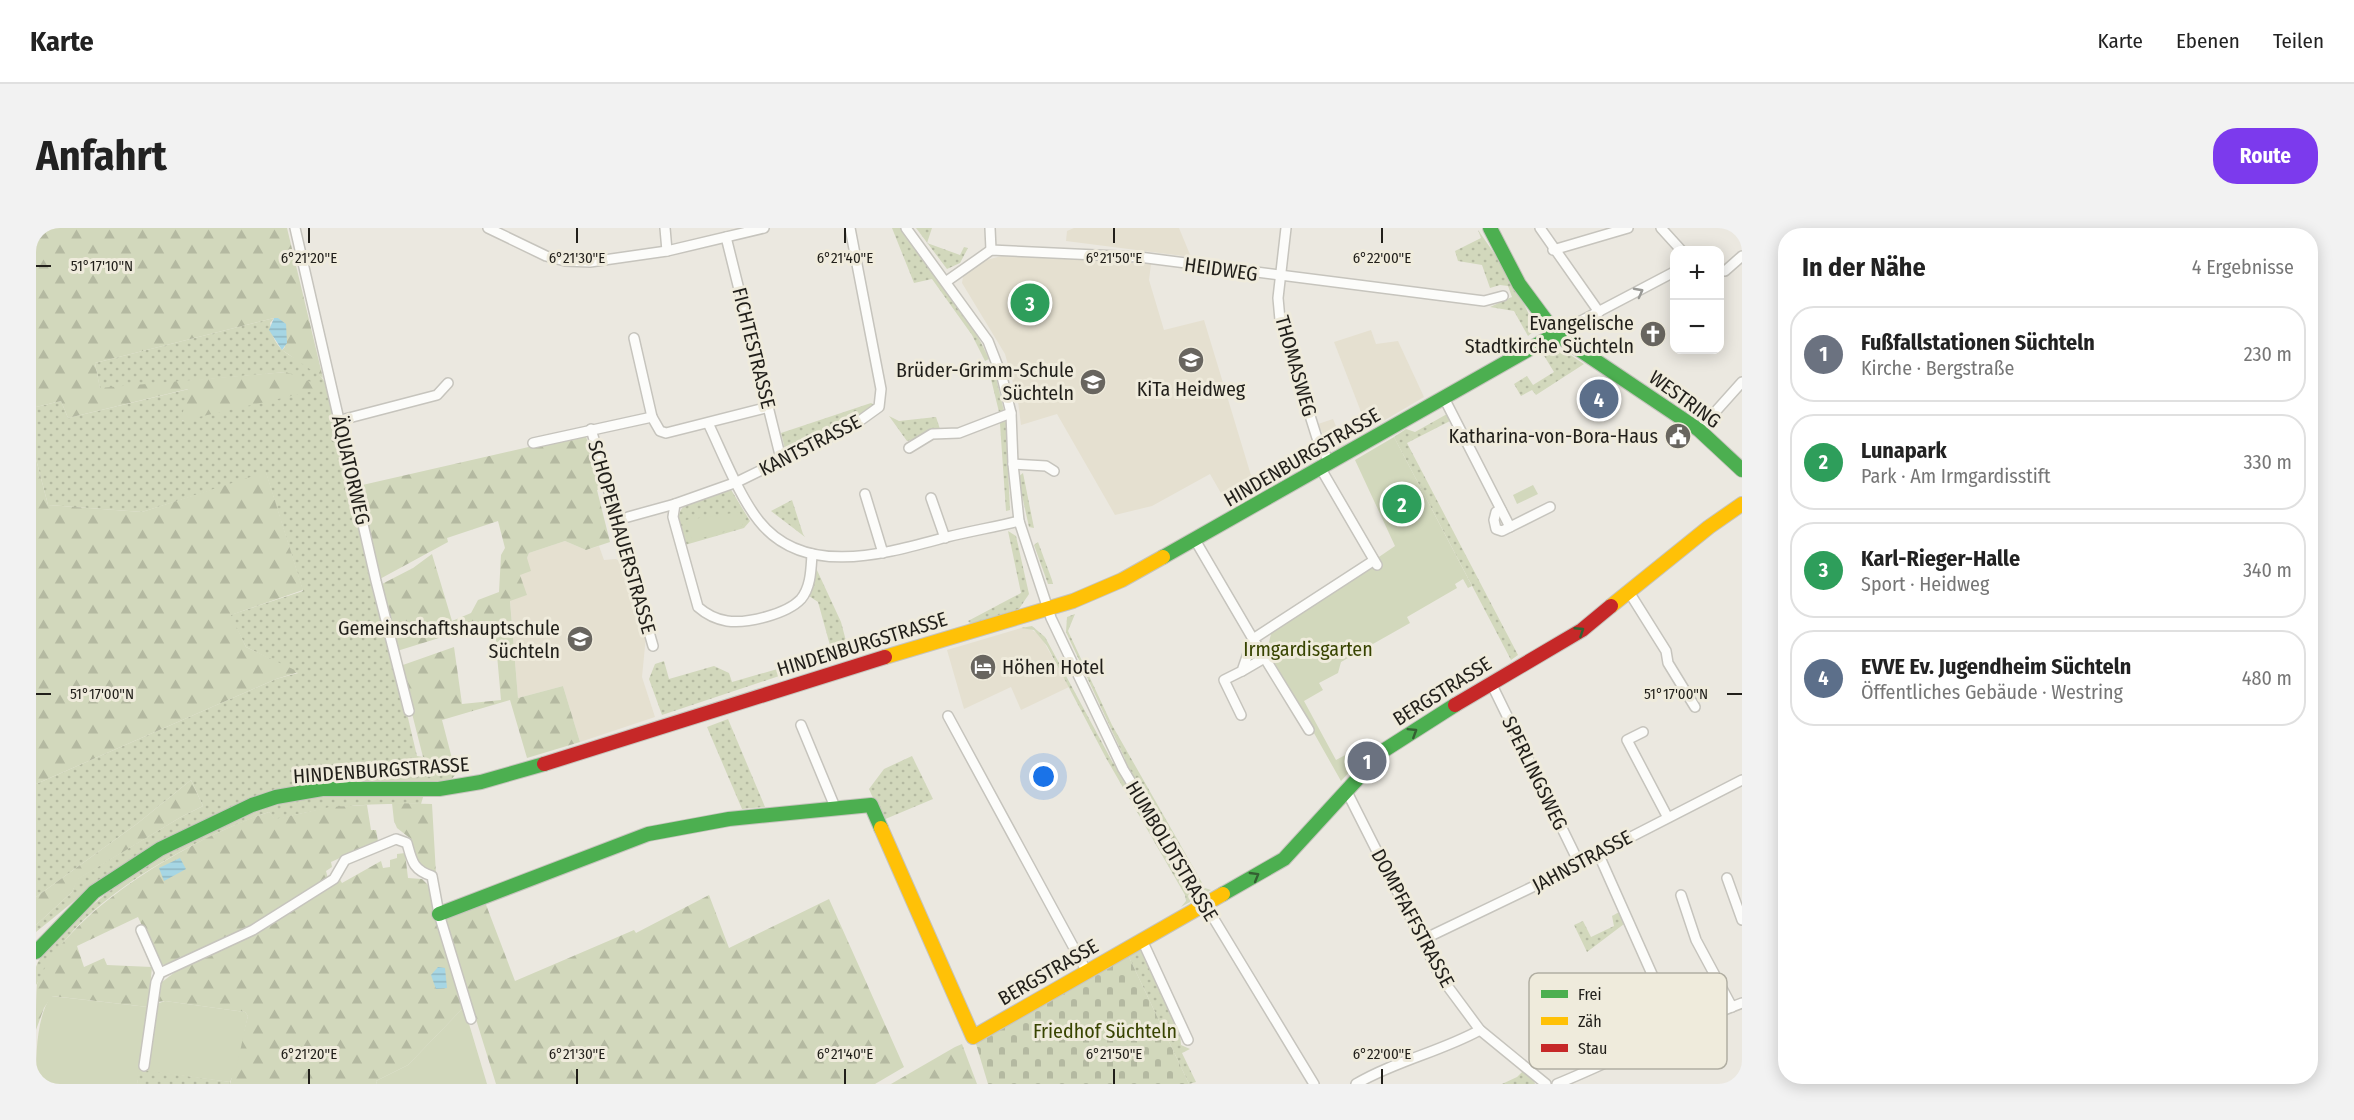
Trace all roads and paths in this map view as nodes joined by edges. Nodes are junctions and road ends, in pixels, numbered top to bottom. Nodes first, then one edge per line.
1 (295, 228) edge
2 (488, 228) edge
3 (665, 228) edge
4 (764, 228) edge
5 (850, 228) edge
6 (906, 228) edge
7 (990, 228) edge
8 (1286, 228) edge
9 (1490, 228) edge
10 (1540, 228) edge
11 (1628, 228) edge
12 (1661, 228) edge
13 (726, 237) junction
14 (1677, 246) edge
15 (991, 250) junction
16 (1553, 250) junction
17 (667, 251) junction
18 (1742, 256) edge
19 (1725, 271) dead end
20 (1670, 274) edge
21 (1281, 277) junction
22 (947, 281) junction
23 (1503, 296) dead end
24 (1599, 312) junction
25 (1556, 334) junction
26 (634, 338) dead end
27 (1742, 382) edge
28 (448, 383) dead end
29 (1444, 398) junction
30 (769, 407) junction
31 (1011, 413) junction
32 (652, 417) junction
33 (341, 420) junction
34 (708, 423) junction
35 (591, 429) junction
36 (1699, 430) junction
37 (533, 443) dead end
38 (909, 448) dead end
39 (781, 459) junction
40 (1013, 464) junction
41 (1326, 466) junction
42 (1741, 468) edge
43 (1054, 471) dead end
44 (737, 482) junction
45 (866, 494) dead end
46 (931, 498) dead end
47 (675, 504) junction
48 (1742, 504) edge
49 (1550, 507) dead end
50 (628, 517) dead end
51 (1019, 521) junction
52 (945, 538) junction
53 (1195, 540) junction
54 (883, 552) junction
55 (812, 554) junction
56 (1629, 592) junction
57 (1047, 609) junction
58 (1253, 639) junction
59 (653, 646) dead end
60 (1266, 657) junction
61 (1242, 671) junction
62 (1491, 683) junction
63 (1695, 707) dead end
64 (409, 711) dead end
65 (1241, 715) dead end
66 (948, 716) dead end
67 (801, 725) dead end
68 (1309, 730) dead end
69 (1643, 732) dead end
70 (1742, 780) edge
71 (1347, 790) junction
72 (835, 807) junction
73 (1668, 816) junction
74 (1598, 853) junction
75 (1579, 863) junction
76 (1727, 878) dead end
77 (1681, 895) dead end
78 (1204, 906) junction
79 (439, 914) junction
80 (1742, 920) edge
81 (141, 930) dead end
82 (1142, 940) junction
83 (1422, 940) junction
84 (36, 952) edge
85 (1087, 972) junction
86 (160, 973) junction
87 (1651, 973) edge
88 (1713, 973) edge
89 (1727, 998) edge
90 (1742, 1003) edge
91 (1732, 1007) junction
92 (1727, 1009) edge
93 (471, 1019) dead end
94 (1480, 1030) junction
95 (1188, 1041) dead end
96 (144, 1066) dead end
97 (1592, 1069) edge
98 (1314, 1084) edge
99 (1356, 1084) edge
100 (1546, 1084) edge
101 (1557, 1084) edge

1 - 33 street, ÄQUATORWEG
2 - 17 street
3 - 17 street
4 - 13 street
5 - 39 street, KANTSTRASSE
6 - 22 street, HUMBOLDTSTRASSE
7 - 15 street
8 - 21 street, THOMASWEG
9 - 25 main road, WESTRING
10 - 16 street
11 - 16 street
12 - 14 street
13 - 17 street
13 - 30 street, FICHTESTRASSE
15 - 21 street, HEIDWEG
15 - 22 street
16 - 24 street
18 - 19 street
24 -> 20 street, HINDENBURGSTRASSE
21 - 23 street, HEIDWEG
21 - 41 street, THOMASWEG
22 - 31 street, HUMBOLDTSTRASSE
24 - 25 street, HINDENBURGSTRASSE
25 - 29 main road, HINDENBURGSTRASSE
25 - 36 main road, WESTRING
26 - 32 street
27 - 36 street
28 - 33 street
29 - 41 main road, HINDENBURGSTRASSE
29 - 49 street
30 - 34 street
30 - 39 street, FICHTESTRASSE
31 - 38 street
31 - 40 street, HUMBOLDTSTRASSE
32 - 34 street
32 - 35 street
33 - 64 street, ÄQUATORWEG
34 - 44 street
35 - 37 street
35 - 59 street, SCHOPENHAUERSTRASSE
36 - 42 main road, WESTRING
39 - 44 street, KANTSTRASSE
40 - 43 street
40 - 51 street, HUMBOLDTSTRASSE
41 - 53 main road, HINDENBURGSTRASSE
41 - 58 street, THOMASWEG
44 - 47 street, KANTSTRASSE
44 - 55 street
45 - 54 street
46 - 52 street
47 - 50 street, KANTSTRASSE
47 - 55 street
48 - 56 main road, BERGSTRASSE
51 - 52 street
51 - 57 street, HUMBOLDTSTRASSE
52 - 54 street
53 - 57 main road, HINDENBURGSTRASSE
53 - 58 street
54 - 55 street
62 -> 56 main road, BERGSTRASSE
56 - 63 street
57 - 78 street, HUMBOLDTSTRASSE
57 - 84 main road, HINDENBURGSTRASSE
58 - 60 street
58 - 61 street
60 - 61 street
60 - 68 street
61 - 65 street
71 -> 62 main road, BERGSTRASSE
62 - 75 street, SPERLINGSWEG
66 - 85 street
67 - 72 street
69 - 73 street
70 - 73 street, JAHNSTRASSE
78 -> 71 main road, BERGSTRASSE
71 - 83 street, DOMPFAFFSTRASSE
72 - 79 main road
72 - 85 main road, BERGSTRASSE
73 - 74 street, JAHNSTRASSE
74 - 75 street, JAHNSTRASSE
74 - 87 street
75 - 83 street, JAHNSTRASSE
76 - 80 street
77 - 88 street
78 - 82 main road, BERGSTRASSE
78 - 98 street, HUMBOLDTSTRASSE
79 - 86 street
79 - 93 street
81 - 86 street
82 - 85 main road, BERGSTRASSE
82 - 95 street
83 - 94 street, DOMPFAFFSTRASSE
86 - 96 street
89 - 91 street
90 - 91 street
91 - 92 street
94 - 99 street
94 - 100 street, DOMPFAFFSTRASSE
97 - 101 street

